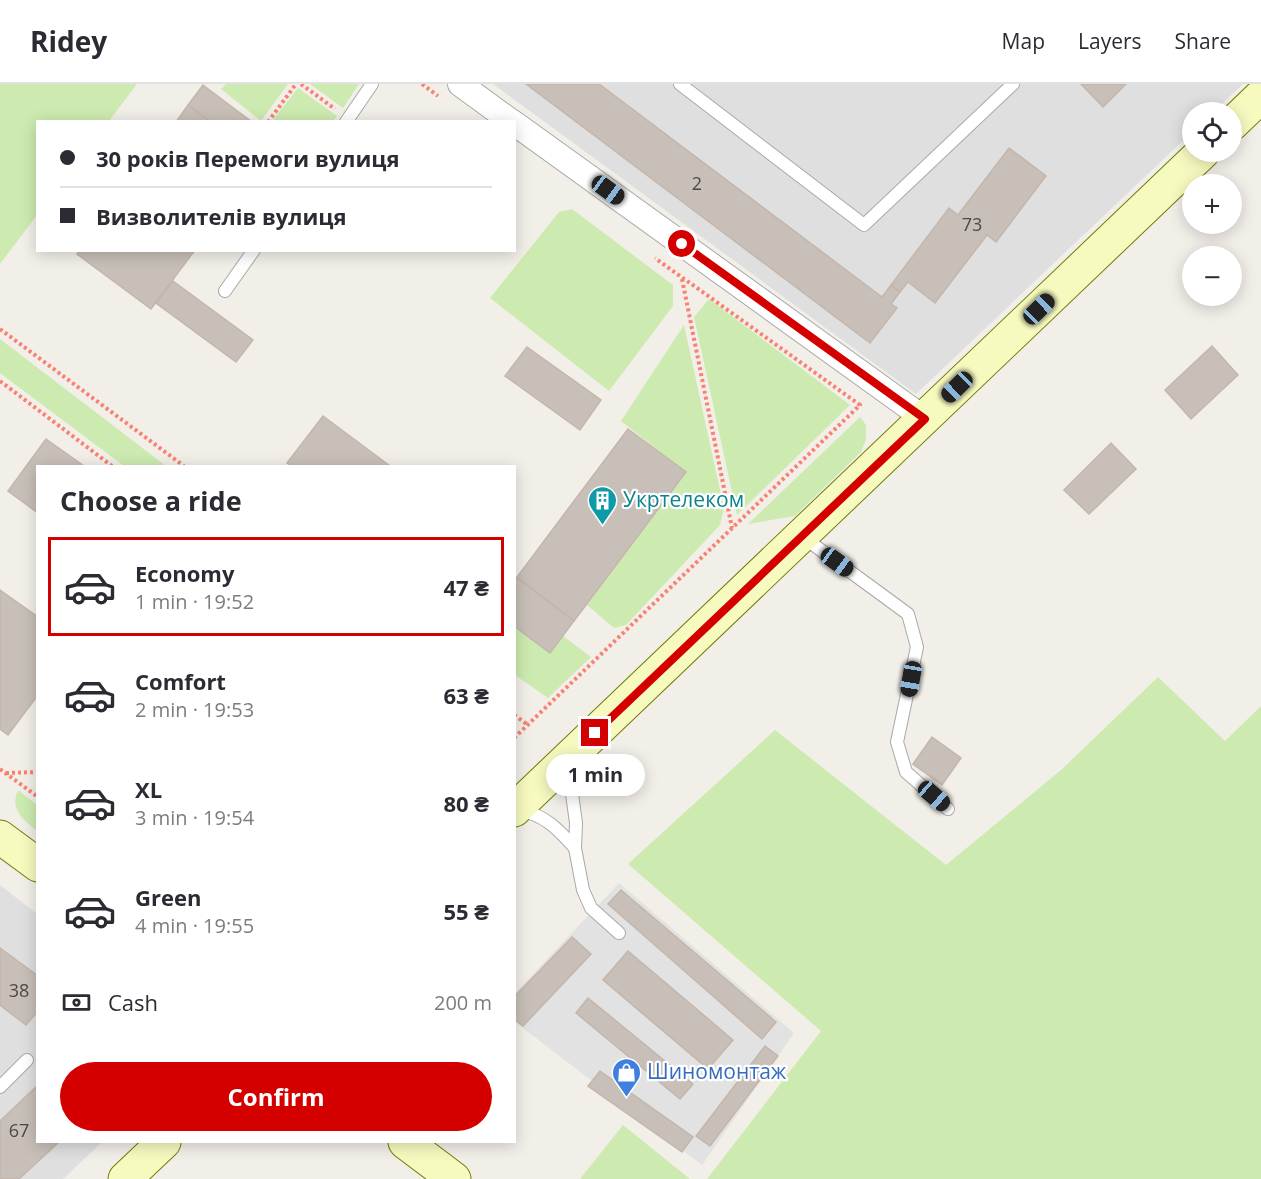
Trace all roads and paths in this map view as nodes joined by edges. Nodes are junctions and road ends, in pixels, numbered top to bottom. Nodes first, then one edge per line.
1 (296, 84) edge
2 (301, 84) edge
3 (372, 84) edge
4 (460, 84) edge
5 (1013, 84) edge
6 (685, 85) edge
7 (1261, 96) edge
8 (1242, 114) edge
9 (269, 120) edge
10 (347, 120) edge
11 (510, 120) edge
12 (516, 124) edge
13 (1193, 162) edge
14 (253, 252) edge
15 (682, 278) dead end
16 (225, 291) dead end
17 (0, 329) edge
18 (0, 381) edge
19 (860, 405) dead end
20 (925, 419) junction
21 (111, 465) edge
22 (183, 465) edge
23 (732, 529) junction
24 (802, 536) junction
25 (516, 716) edge
26 (528, 725) junction
27 (516, 736) edge
28 (562, 764) junction
29 (0, 769) edge
30 (36, 772) edge
31 (6, 773) junction
32 (36, 796) edge
33 (516, 808) edge
34 (516, 809) edge
35 (948, 809) dead end
36 (0, 837) edge
37 (575, 848) junction
38 (36, 864) edge
39 (619, 933) dead end
40 (27, 1060) dead end
41 (0, 1086) edge
42 (163, 1143) edge
43 (406, 1143) edge
44 (125, 1179) edge
45 (454, 1179) edge

1 - 9 path
2 - 10 path
3 - 10 lane
4 - 11 street
5 - 6 lane
7 - 8 main road
12 - 20 street
13 - 20 main road
14 - 16 lane
15 - 23 path
17 - 22 path
18 - 21 path
19 - 23 path
20 - 24 main road
23 - 26 path
24 - 28 main road
24 - 35 lane
25 - 26 path
26 - 27 path
28 - 33 main road
28 - 37 lane
29 - 31 path
30 - 31 path
31 - 32 path
34 - 37 lane
36 - 38 main road
37 - 39 lane
40 - 41 lane
42 - 44 main road
43 - 45 main road

